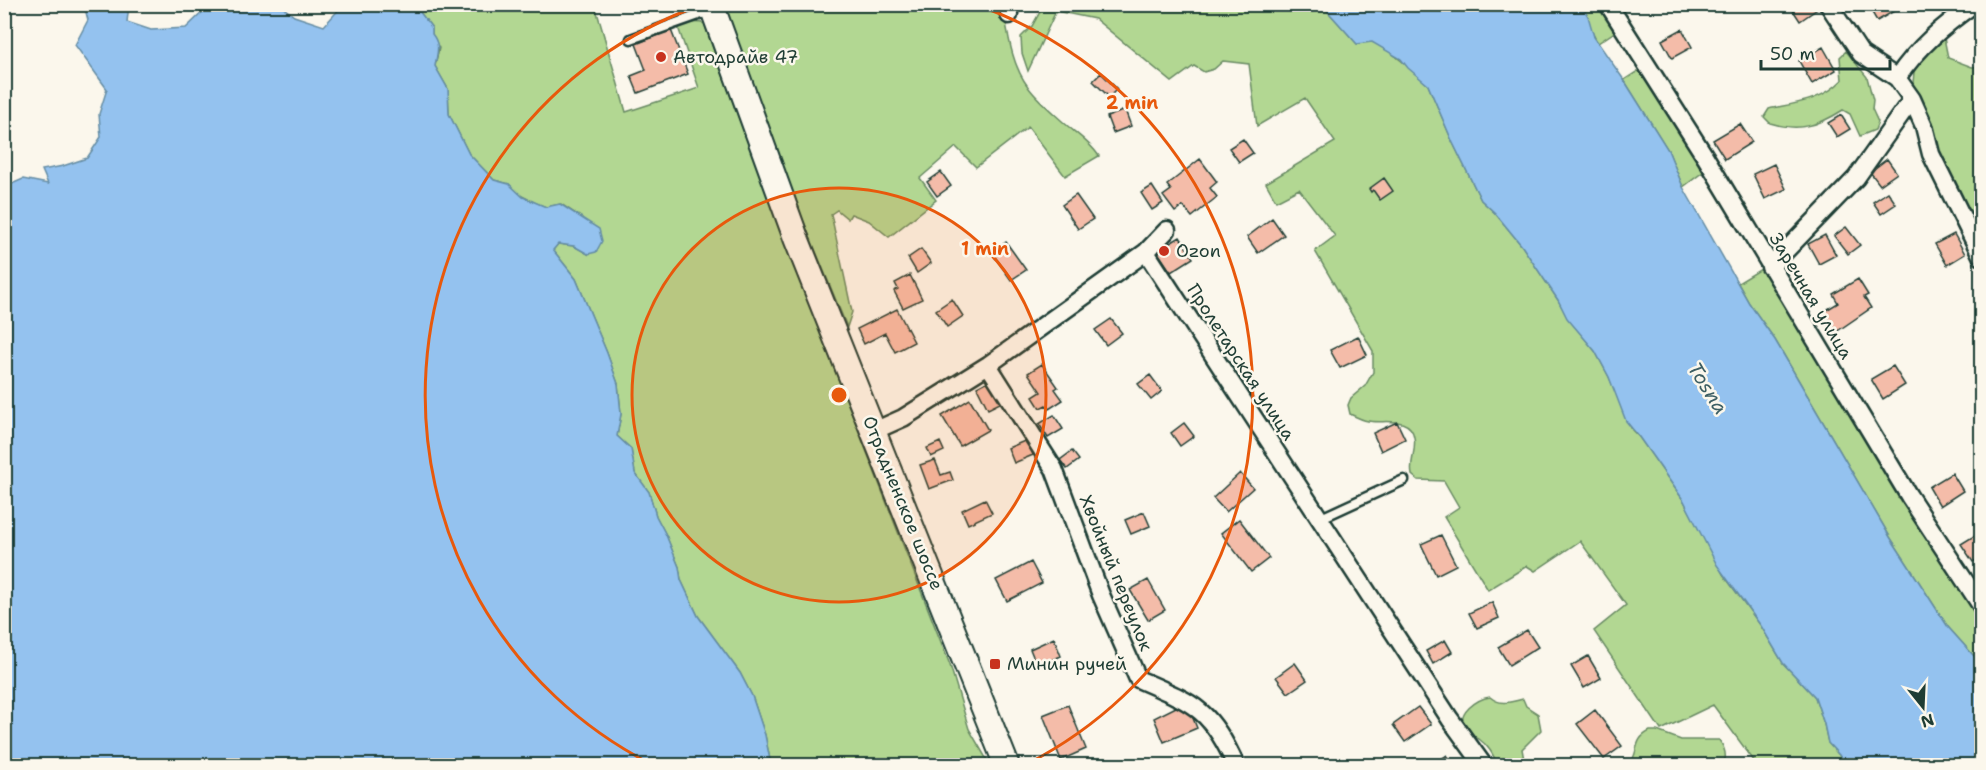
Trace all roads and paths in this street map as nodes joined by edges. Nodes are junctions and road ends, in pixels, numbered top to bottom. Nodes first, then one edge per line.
1 (1608, 4) edge
2 (1828, 4) edge
3 (1974, 4) edge
4 (712, 7) edge
5 (632, 39) dead end
6 (1897, 78) junction
7 (1912, 99) junction
8 (1167, 230) dead end
9 (1146, 252) junction
10 (1982, 257) edge
11 (1770, 267) junction
12 (988, 365) junction
13 (874, 431) junction
14 (1404, 480) dead end
15 (1319, 519) junction
16 (1982, 607) edge
17 (1007, 765) edge
18 (1236, 765) edge
19 (1484, 765) edge

1 - 11 street, Заречная улица
2 - 6 street
3 - 6 street
4 - 5 lane
4 - 13 main road, Отрадненское шоссе
6 - 7 street
7 - 10 street
7 - 11 street
8 - 9 street
9 - 12 street
9 - 15 street, Пролетарская улица
11 - 16 street, Заречная улица
12 - 13 street
12 - 18 street, Хвойный переулок
13 - 17 main road, Отрадненское шоссе
14 - 15 lane
15 - 19 street, Пролетарская улица

